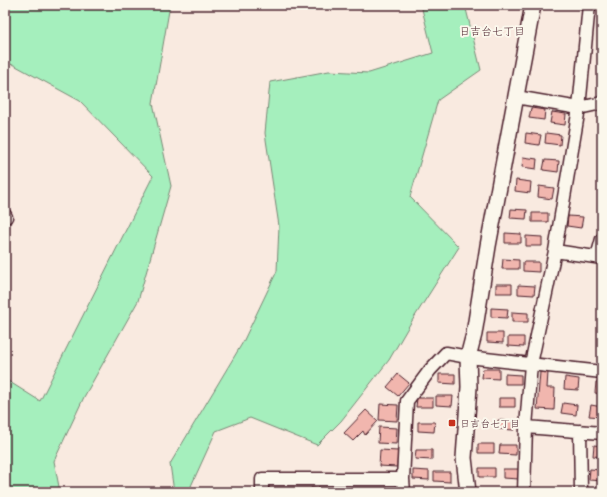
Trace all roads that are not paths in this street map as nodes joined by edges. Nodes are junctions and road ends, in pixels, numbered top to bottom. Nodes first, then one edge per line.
1 (533, 5) edge
2 (589, 5) edge
3 (516, 97) junction
4 (602, 103) edge
5 (579, 108) junction
6 (602, 239) edge
7 (555, 251) junction
8 (599, 258) edge
9 (468, 357) junction
10 (531, 364) junction
11 (602, 372) edge
12 (526, 427) junction
13 (580, 431) junction
14 (602, 433) edge
15 (404, 479) junction
16 (262, 492) edge
17 (404, 492) edge
18 (468, 492) edge
19 (524, 492) edge
20 (582, 492) edge

1 - 3 street
2 - 5 street
3 - 5 street
3 - 9 street
4 - 5 street
5 - 7 street
6 - 8 street
7 - 8 street
7 - 10 street
9 - 10 street
9 - 15 street
9 - 18 street
10 - 11 street
10 - 12 street
12 - 13 street
12 - 19 street
13 - 14 street
13 - 20 street
15 - 16 street
15 - 17 street

